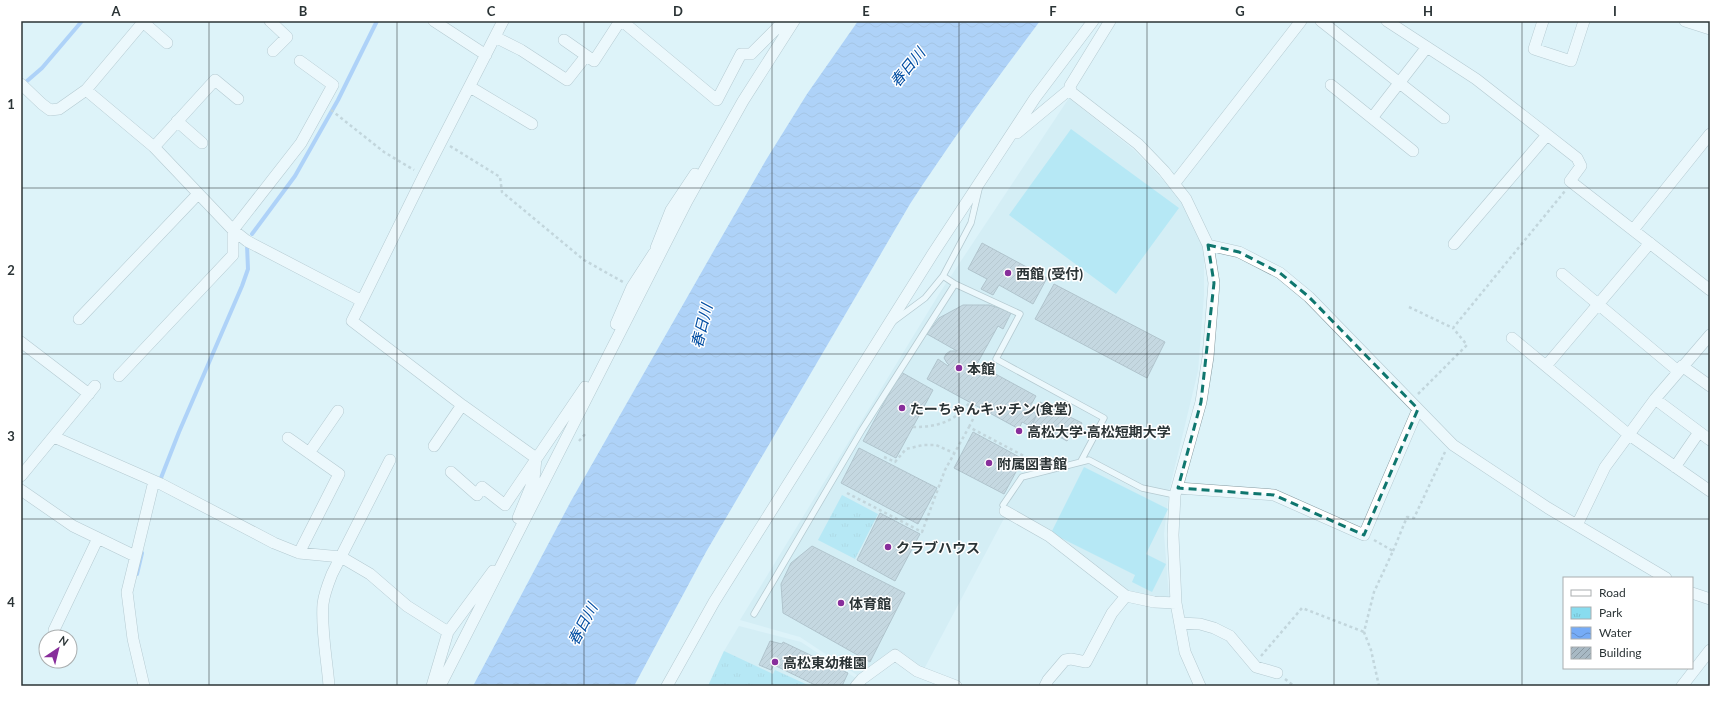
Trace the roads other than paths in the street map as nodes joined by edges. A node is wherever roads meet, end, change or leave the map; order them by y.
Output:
1 (270, 21) edge
2 (434, 21) edge
3 (503, 21) edge
4 (621, 21) edge
5 (794, 21) edge
6 (805, 21) edge
7 (1093, 21) edge
8 (1110, 21) edge
9 (1300, 21) edge
10 (1321, 21) edge
11 (1387, 21) edge
12 (1543, 21) edge
13 (1584, 21) edge
14 (1685, 21) edge
15 (143, 22) edge
16 (786, 26) edge
17 (1707, 26) edge
18 (495, 37) junction
19 (564, 40) dead end
20 (168, 43) dead end
21 (1427, 47) junction
22 (273, 51) dead end
23 (486, 55) junction
24 (586, 56) junction
25 (300, 61) dead end
26 (1399, 83) junction
27 (21, 84) edge
28 (1331, 85) dead end
29 (470, 87) junction
30 (1070, 89) junction
31 (86, 90) junction
32 (238, 99) dead end
33 (1372, 118) junction
34 (1444, 118) dead end
35 (177, 121) junction
36 (532, 124) dead end
37 (1710, 134) edge
38 (1547, 135) junction
39 (1007, 140) junction
40 (202, 143) dead end
41 (154, 147) junction
42 (1413, 150) dead end
43 (982, 179) junction
44 (1174, 184) junction
45 (198, 194) junction
46 (233, 230) junction
47 (1634, 230) junction
48 (1650, 243) junction
49 (1454, 244) dead end
50 (1208, 245) junction
51 (658, 250) junction
52 (1562, 274) dead end
53 (943, 276) junction
54 (955, 284) junction
55 (1710, 290) edge
56 (362, 301) junction
57 (1598, 304) junction
58 (79, 319) dead end
59 (886, 327) junction
60 (1710, 336) edge
61 (1512, 338) dead end
62 (612, 340) junction
63 (21, 342) edge
64 (602, 366) junction
65 (1546, 366) junction
66 (1680, 369) junction
67 (119, 376) dead end
68 (590, 376) junction
69 (1710, 386) edge
70 (1655, 399) junction
71 (462, 405) junction
72 (1415, 406) junction
73 (338, 411) dead end
74 (1699, 432) junction
75 (1628, 434) junction
76 (54, 437) junction
77 (288, 438) dead end
78 (1710, 440) edge
79 (434, 446) dead end
80 (309, 453) junction
81 (536, 458) junction
82 (390, 460) dead end
83 (1081, 461) junction
84 (1675, 467) junction
85 (451, 472) dead end
86 (21, 476) edge
87 (154, 481) junction
88 (21, 490) edge
89 (1176, 491) junction
90 (1710, 491) edge
91 (1004, 508) joint
92 (1577, 525) junction
93 (98, 538) junction
94 (511, 546) junction
95 (299, 552) junction
96 (135, 556) junction
97 (341, 557) junction
98 (1664, 577) edge
99 (1693, 593) edge
100 (1126, 596) junction
101 (1710, 599) edge
102 (1176, 603) junction
103 (754, 614) dead end
104 (1180, 622) junction
105 (54, 629) edge
106 (448, 632) junction
107 (1710, 650) edge
108 (1277, 673) dead end
109 (140, 684) edge
110 (329, 686) edge
111 (432, 686) edge
112 (440, 686) edge
113 (667, 686) edge
114 (856, 686) edge
115 (956, 686) edge
116 (1045, 686) edge
117 (1200, 686) edge
118 (1682, 686) edge

1 - 22 street
2 - 23 street
3 - 18 street
4 - 16 street
4 - 24 street
5 - 16 street
6 - 16 street
7 - 39 street
8 - 30 street
9 - 44 street
10 - 26 street
11 - 21 street
12 - 13 street
14 - 17 street
15 - 20 street
15 - 31 street
16 - 51 street
18 - 23 street
18 - 24 street
19 - 24 street
21 - 26 street
21 - 38 street
23 - 29 street
25 - 46 street
26 - 33 street
26 - 34 street
27 - 31 street
28 - 33 street
29 - 36 street
29 - 56 street
30 - 39 street
30 - 44 street
31 - 41 street
32 - 35 street
33 - 42 street
35 - 40 street
35 - 41 street
37 - 47 street
38 - 47 street
38 - 49 street
39 - 43 street
41 - 45 street
43 - 53 lane
43 - 59 street
44 - 50 street
45 - 46 street
45 - 58 street
46 - 56 street
46 - 67 street
47 - 48 street
48 - 55 street
48 - 57 street
50 - 72 street
50 - 89 street
51 - 62 street
51 - 62 street
52 - 57 street
53 - 54 lane
53 - 59 lane
54 - 83 lane
54 - 103 lane
56 - 71 street
57 - 65 street
57 - 66 street
59 - 113 street
60 - 66 street
61 - 65 street
62 - 64 street
62 - 68 street
63 - 76 street
64 - 68 street
64 - 94 street
65 - 75 street
66 - 69 street
66 - 70 street
68 - 81 street
70 - 74 street
70 - 75 street
71 - 79 street
71 - 81 street
72 - 89 street
72 - 92 street
73 - 80 street
74 - 78 street
74 - 84 street
75 - 84 street
75 - 92 street
76 - 86 street
76 - 87 street
77 - 80 street
80 - 95 street
81 - 85 street
81 - 94 street
82 - 97 street
83 - 89 lane
83 - 91 lane
84 - 90 street
87 - 95 street
87 - 96 street
88 - 93 street
89 - 102 street
91 - 100 street
92 - 98 street
93 - 96 street
93 - 105 street
94 - 106 street
94 - 112 street
95 - 97 street
96 - 109 street
97 - 106 street
97 - 110 street
99 - 101 street
100 - 102 street
100 - 116 street
102 - 104 street
104 - 108 street
104 - 117 street
106 - 111 street
107 - 118 street
114 - 115 street

